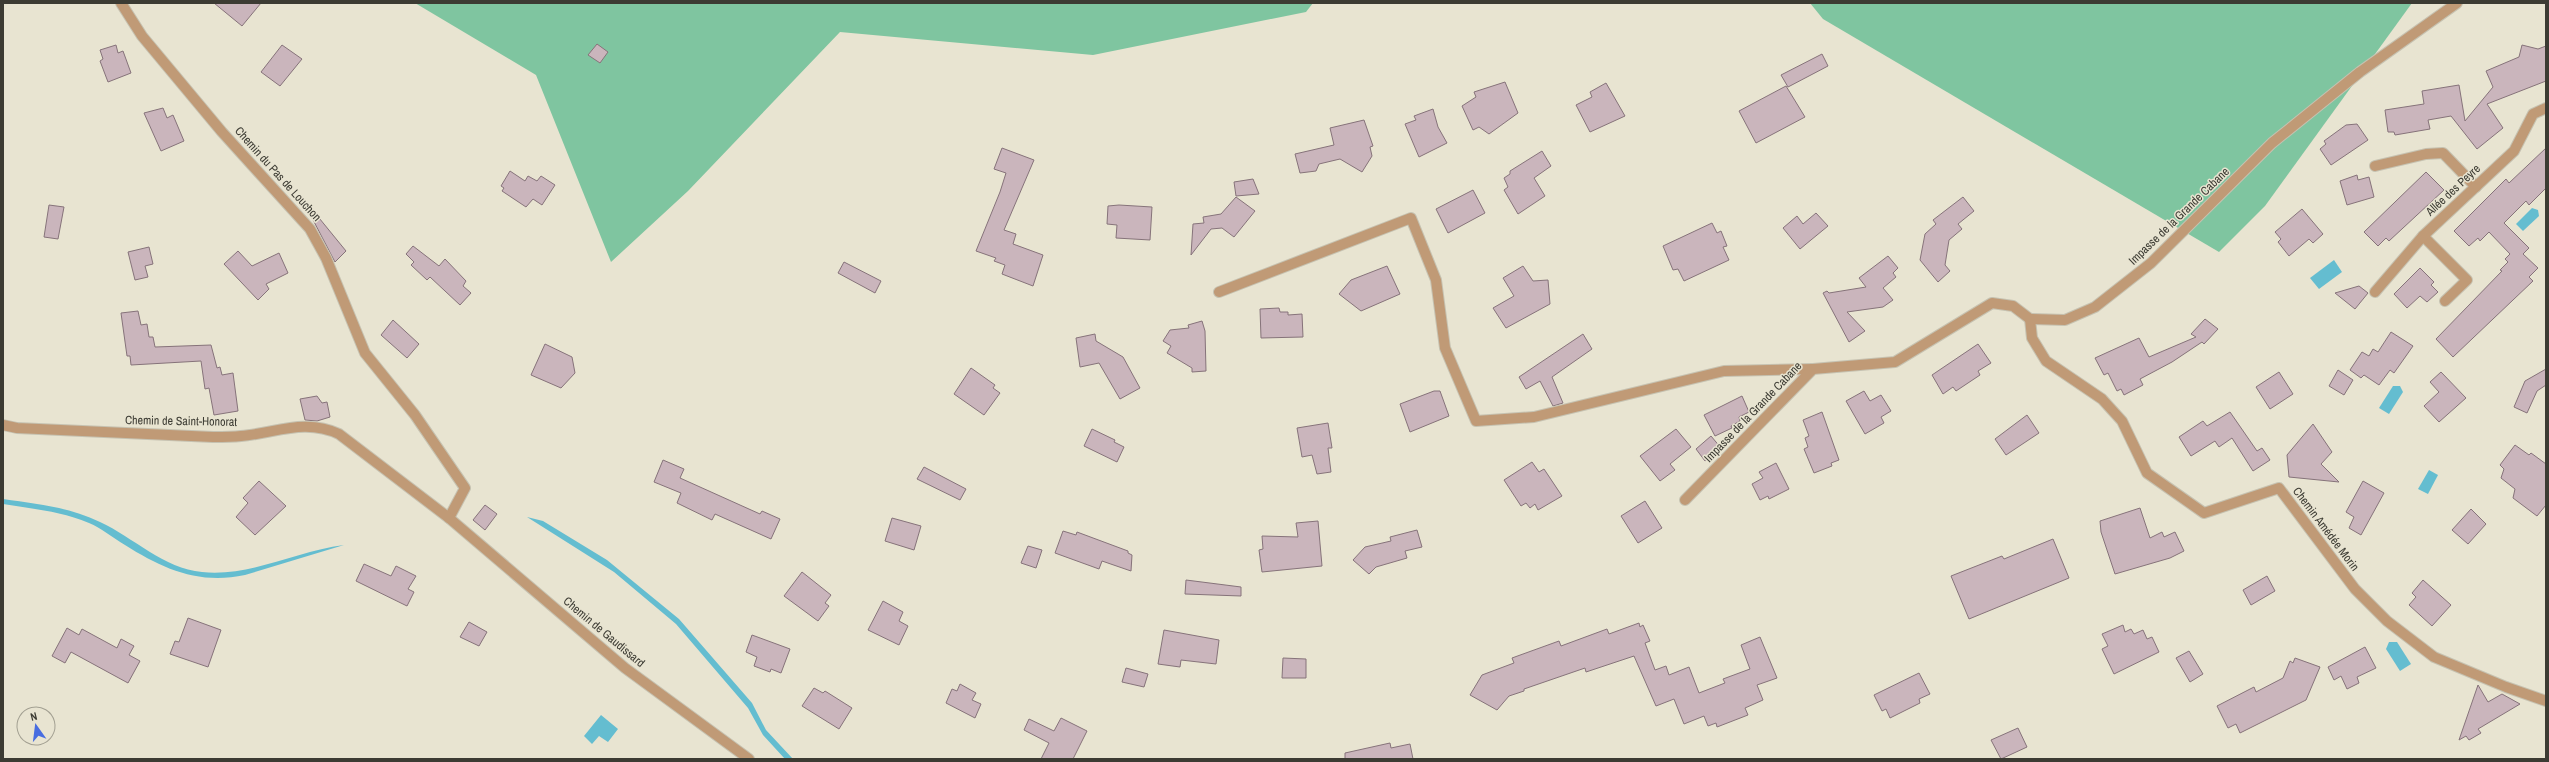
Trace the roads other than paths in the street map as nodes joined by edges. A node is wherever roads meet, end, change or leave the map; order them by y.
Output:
1 (121, 3) edge
2 (2457, 3) edge
3 (2546, 108) edge
4 (2375, 166) dead end
5 (2476, 187) junction
6 (2423, 236) junction
7 (1219, 292) dead end
8 (2374, 292) dead end
9 (2445, 301) dead end
10 (2030, 319) junction
11 (1813, 369) junction
12 (3, 425) edge
13 (1685, 500) dead end
14 (449, 518) junction
15 (2546, 701) edge
16 (749, 759) edge

1 - 14 street, Chemin du Pas de Louchon
2 - 10 street, Impasse de la Grande Cabane
3 - 5 street, Allée des Peyre
4 - 5 street
5 - 6 street, Allée des Peyre
6 - 8 street, Allée des Peyre
6 - 9 street
7 - 11 street
10 - 11 street, Impasse de la Grande Cabane
10 - 15 street, Chemin Amédée Morin
11 - 13 street, Impasse de la Grande Cabane
12 - 14 street, Chemin de Saint-Honorat
14 - 16 street, Chemin de Gaudissard

